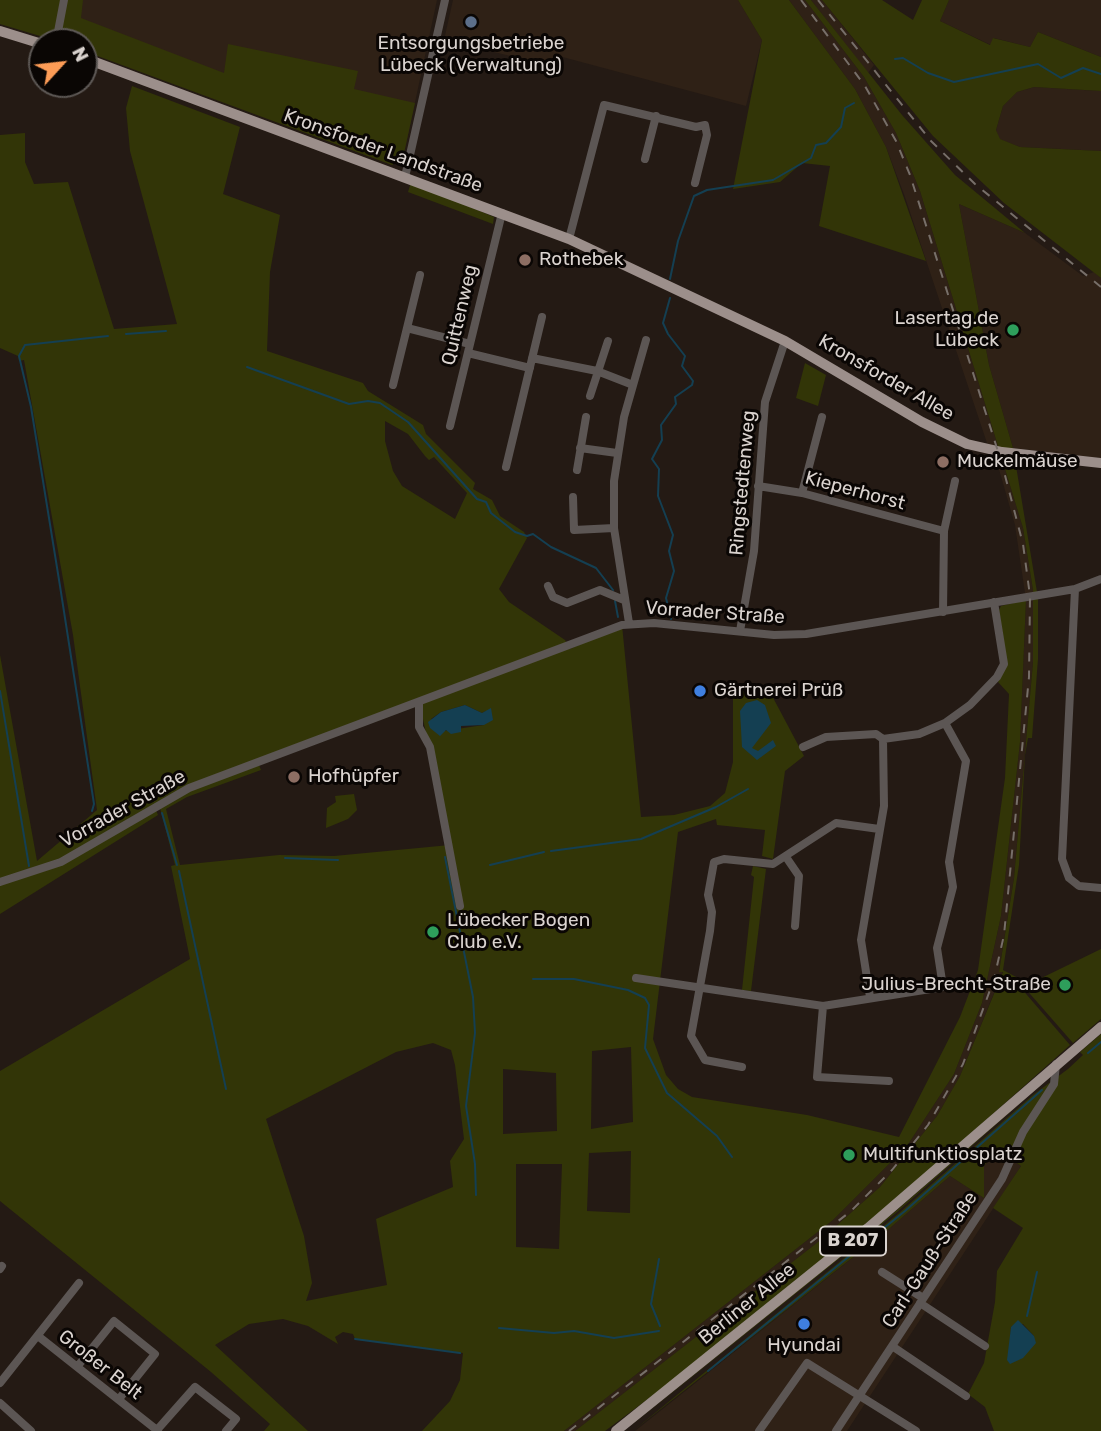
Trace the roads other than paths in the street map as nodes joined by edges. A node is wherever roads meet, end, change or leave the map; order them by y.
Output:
1 (65, 0) edge
2 (445, 0) edge
3 (59, 28) edge
4 (0, 31) edge
5 (28, 40) edge
6 (98, 63) edge
7 (656, 116) junction
8 (645, 159) dead end
9 (405, 177) junction
10 (695, 183) dead end
11 (502, 213) junction
12 (569, 239) junction
13 (420, 275) dead end
14 (665, 285) joint
15 (542, 317) dead end
16 (407, 328) junction
17 (646, 340) dead end
18 (608, 341) dead end
19 (785, 341) junction
20 (469, 349) junction
21 (532, 358) junction
22 (530, 369) junction
23 (597, 371) junction
24 (393, 385) dead end
25 (633, 385) junction
26 (590, 396) dead end
27 (586, 417) dead end
28 (822, 417) dead end
29 (450, 426) dead end
30 (580, 448) junction
31 (617, 453) junction
32 (1101, 463) edge
33 (506, 467) dead end
34 (577, 470) dead end
35 (955, 481) dead end
36 (758, 486) junction
37 (802, 493) junction
38 (573, 497) dead end
39 (614, 528) junction
40 (944, 531) junction
41 (1101, 579) edge
42 (548, 586) dead end
43 (1075, 589) junction
44 (624, 600) junction
45 (995, 602) junction
46 (943, 612) junction
47 (629, 623) junction
48 (740, 631) junction
49 (419, 702) junction
50 (945, 723) junction
51 (883, 739) junction
52 (803, 747) dead end
53 (879, 829) junction
54 (786, 857) junction
55 (0, 882) edge
56 (1101, 888) edge
57 (460, 906) dead end
58 (795, 926) dead end
59 (636, 978) dead end
60 (700, 987) junction
61 (870, 998) junction
62 (823, 1006) junction
63 (1101, 1027) edge
64 (1056, 1064) junction
65 (742, 1067) dead end
66 (889, 1081) dead end
67 (882, 1272) dead end
68 (79, 1283) dead end
69 (922, 1301) junction
70 (38, 1336) junction
71 (892, 1346) junction
72 (985, 1346) dead end
73 (77, 1367) junction
74 (0, 1383) edge
75 (860, 1394) junction
76 (966, 1396) dead end
77 (119, 1399) junction
78 (0, 1403) edge
79 (31, 1431) edge
80 (157, 1431) edge
81 (226, 1431) edge
82 (616, 1431) edge
83 (759, 1431) edge
84 (836, 1431) edge
85 (916, 1431) edge

1 - 3 street
2 - 9 street
4 - 5 main road
6 - 9 main road, Kronsforder Landstraße
7 - 8 street
7 - 10 street
7 - 12 street
9 - 11 main road, Kronsforder Landstraße
11 - 12 main road, Kronsforder Landstraße
11 - 20 street, Quittenweg
12 - 14 main road, Kronsforder Landstraße
13 - 16 street
14 - 19 main road, Kronsforder Allee
15 - 21 street
16 - 20 street
16 - 24 street
17 - 25 street
18 - 23 street
19 - 32 main road, Kronsforder Allee
19 - 36 street, Ringstedtenweg
20 - 22 street
20 - 29 street, Quittenweg
21 - 22 street
21 - 23 street
22 - 33 street
23 - 25 street
23 - 26 street
25 - 31 street
27 - 30 street
28 - 37 street
30 - 31 street
30 - 34 street
31 - 39 street
35 - 40 street
36 - 37 street, Kieperhorst
36 - 48 street, Ringstedtenweg
37 - 40 street, Kieperhorst
38 - 39 street
39 - 44 street
40 - 46 street
41 - 43 street, Vorrader Straße
42 - 44 street
43 - 45 street, Vorrader Straße
43 - 56 street
44 - 47 street
45 - 46 street, Vorrader Straße
45 - 50 street
46 - 48 street, Vorrader Straße
47 - 48 street, Vorrader Straße
47 - 49 street, Vorrader Straße
49 - 55 street, Vorrader Straße
49 - 57 street
50 - 51 street
50 - 61 street
51 - 52 street
51 - 53 street
53 - 54 street
53 - 61 street
54 - 58 street
54 - 60 street
59 - 60 street
60 - 62 street
60 - 65 street
61 - 62 street
62 - 66 street
63 - 64 main road, B 207
64 - 69 street, Carl-Gauß-Straße
64 - 82 main road, Berliner Allee / B 207
67 - 69 street
68 - 70 street
69 - 71 street, Carl-Gauß-Straße
69 - 72 street
70 - 73 street, Großer Belt
70 - 74 street, Großer Belt
71 - 75 street, Carl-Gauß-Straße
71 - 76 street
73 - 77 street, Großer Belt
73 - 77 street
75 - 83 street
75 - 84 street, Carl-Gauß-Straße
75 - 85 street
77 - 80 street, Großer Belt
78 - 79 street
80 - 81 street

